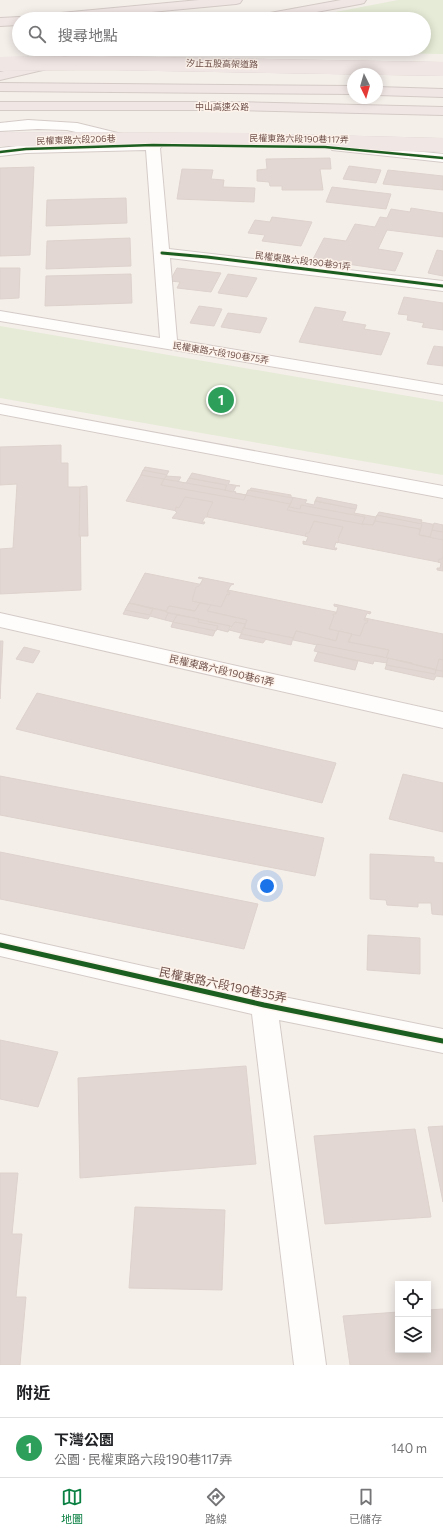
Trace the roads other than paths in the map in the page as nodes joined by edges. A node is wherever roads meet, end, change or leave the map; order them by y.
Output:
1 (236, 0) edge
2 (360, 0) edge
3 (112, 12) edge
4 (297, 12) edge
5 (12, 21) edge
6 (0, 22) edge
7 (86, 56) edge
8 (0, 64) edge
9 (443, 69) edge
10 (0, 76) edge
11 (0, 88) edge
12 (347, 90) edge
13 (383, 91) edge
14 (443, 91) edge
15 (0, 106) edge
16 (392, 109) junction
17 (443, 111) edge
18 (443, 116) edge
19 (0, 127) edge
20 (0, 138) edge
21 (153, 145) junction
22 (443, 145) edge
23 (0, 152) edge
24 (443, 158) edge
25 (162, 253) junction
26 (443, 286) edge
27 (0, 316) edge
28 (169, 345) junction
29 (443, 390) edge
30 (0, 409) edge
31 (443, 492) edge
32 (0, 620) edge
33 (443, 720) edge
34 (0, 945) edge
35 (264, 1005) junction
36 (443, 1041) edge
37 (310, 1365) edge

1 - 3 highway
2 - 4 highway
5 - 6 highway
7 - 10 highway, bridge
8 - 9 highway, 汐止五股高架道路, bridge
11 - 12 highway, 中山高速公路
13 - 14 highway
15 - 16 highway, 中山高速公路
16 - 17 highway, 中山高速公路
16 - 18 highway
19 - 21 street
20 - 22 highway, bridge
21 - 23 street, 民權東路六段206巷
21 - 24 street, 民權東路六段190巷117弄
21 - 25 street
25 - 26 street, 民權東路六段190巷91弄
25 - 28 street
27 - 28 street, 民權東路六段190巷75弄
28 - 29 street, 民權東路六段190巷75弄
30 - 31 street
32 - 33 street, 民權東路六段190巷61弄
34 - 35 street, 民權東路六段190巷35弄
35 - 36 street, 民權東路六段190巷35弄
35 - 37 street

